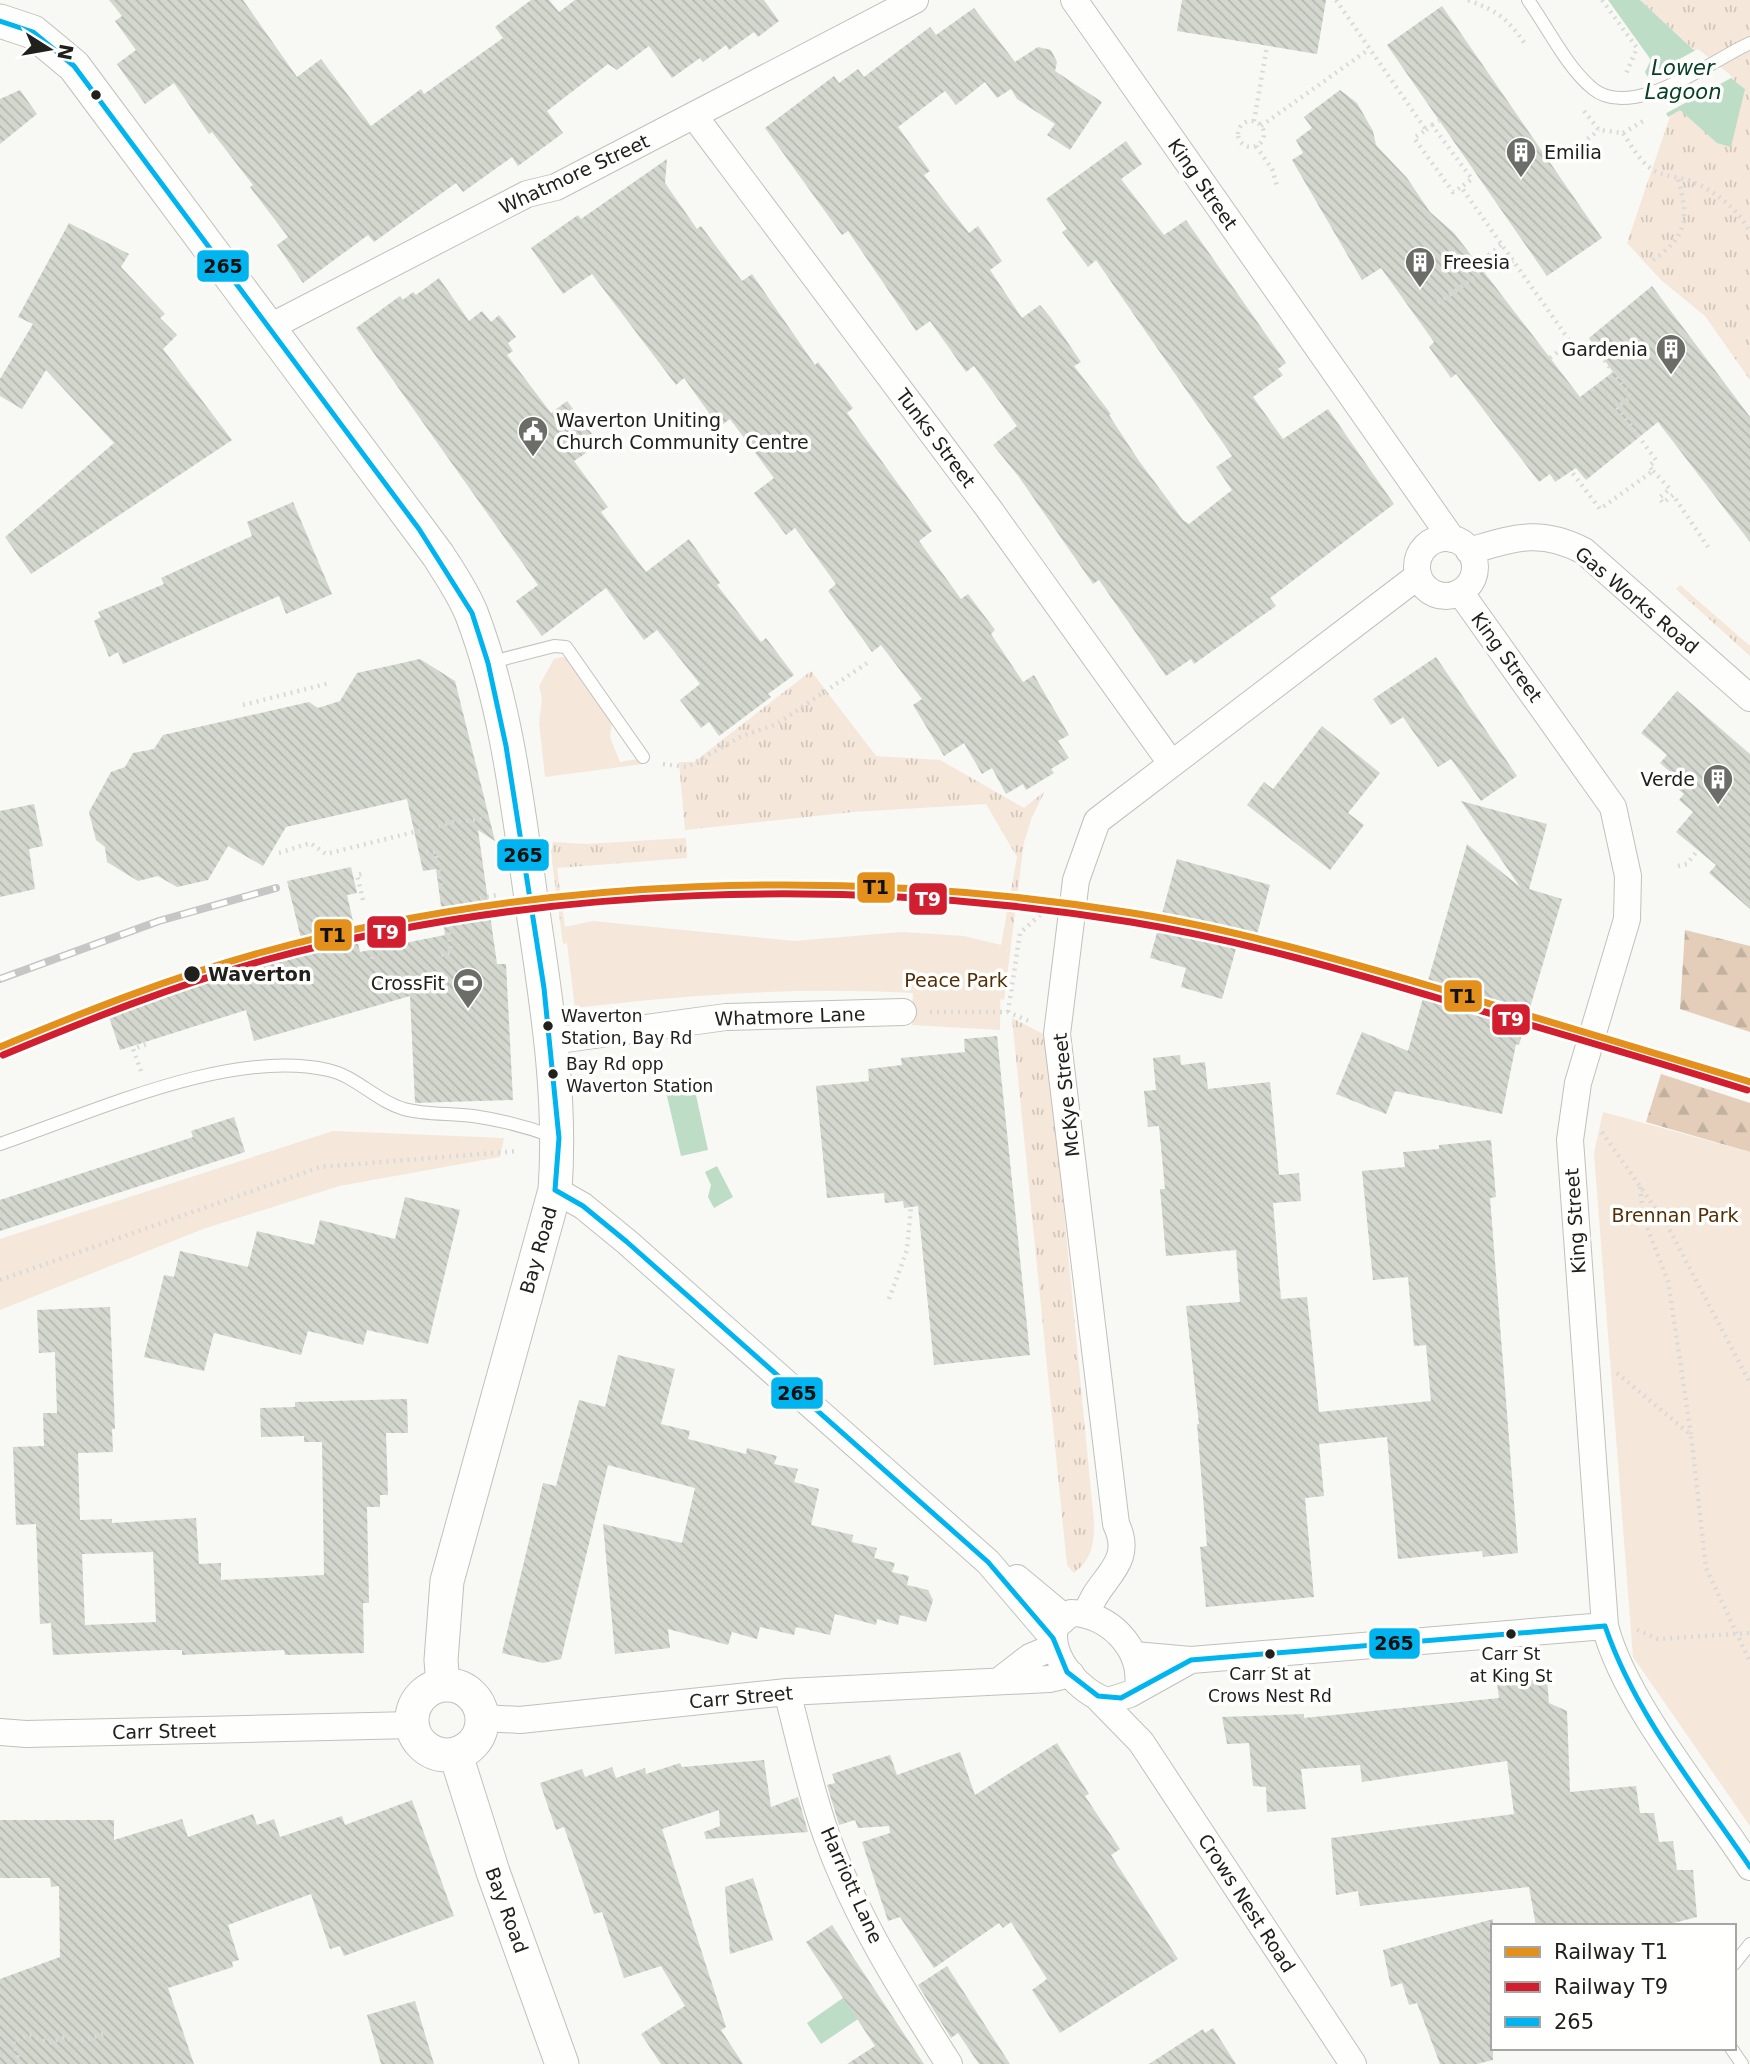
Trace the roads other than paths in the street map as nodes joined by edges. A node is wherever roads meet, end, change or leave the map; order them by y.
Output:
1 (915, 0) edge
2 (1074, 0) edge
3 (1528, 0) edge
4 (0, 21) edge
5 (1750, 43) edge
6 (695, 117) junction
7 (270, 327) junction
8 (1460, 545) junction
9 (1418, 576) junction
10 (1460, 592) junction
11 (488, 663) junction
12 (1750, 698) edge
13 (643, 757) road end
14 (1171, 763) junction
15 (903, 1012) road end
16 (551, 1041) junction
17 (559, 1138) junction
18 (0, 1144) edge
19 (555, 1190) junction
20 (1066, 1626) junction
21 (1605, 1626) junction
22 (1134, 1655) junction
23 (1191, 1660) junction
24 (1071, 1674) junction
25 (1000, 1680) junction
26 (443, 1685) junction
27 (1134, 1691) junction
28 (787, 1692) junction
29 (1098, 1698) junction
30 (483, 1718) junction
31 (412, 1725) junction
32 (0, 1732) edge
33 (26, 1734) junction
34 (1141, 1742) junction
35 (0, 1743) edge
36 (456, 1755) junction
37 (1750, 1867) edge
38 (1750, 1944) edge
39 (1736, 1962) edge
40 (562, 2064) edge
41 (949, 2064) edge
42 (1353, 2064) edge

1 - 6 street, Whatmore Street
2 - 8 street, King Street
3 - 5 lane
4 - 7 street, Bay Road
6 - 7 street, Whatmore Street
6 - 14 street, Tunks Street
7 - 11 street, Bay Road
8 - 9 street
8 - 10 street
8 - 12 street, Gas Works Road
9 - 10 street
9 - 14 street, McKye Street
10 - 21 street, King Street
11 - 13 lane
11 - 16 street, Bay Road
14 - 20 street, McKye Street
15 - 16 street, Whatmore Lane
16 - 17 street, Bay Road
17 - 18 lane
17 - 19 street, Bay Road
19 - 20 street
19 - 26 street, Bay Road
20 - 22 street
20 - 24 street
20 - 25 street
21 - 23 street
21 - 37 street, King Street
22 - 23 street
22 - 27 street
23 - 27 street
24 - 25 street, Carr Street
24 - 29 street
25 - 28 street, Carr Street
26 - 30 street
26 - 31 street
27 - 29 street
27 - 34 street, Crows Nest Road
28 - 30 street, Carr Street
28 - 41 street, Harriott Lane
29 - 34 street, Crows Nest Road
30 - 36 street
31 - 33 street, Carr Street
31 - 36 street
32 - 33 street, Carr Street
33 - 35 lane
34 - 42 street, Crows Nest Road
36 - 40 street, Bay Road
38 - 39 lane

